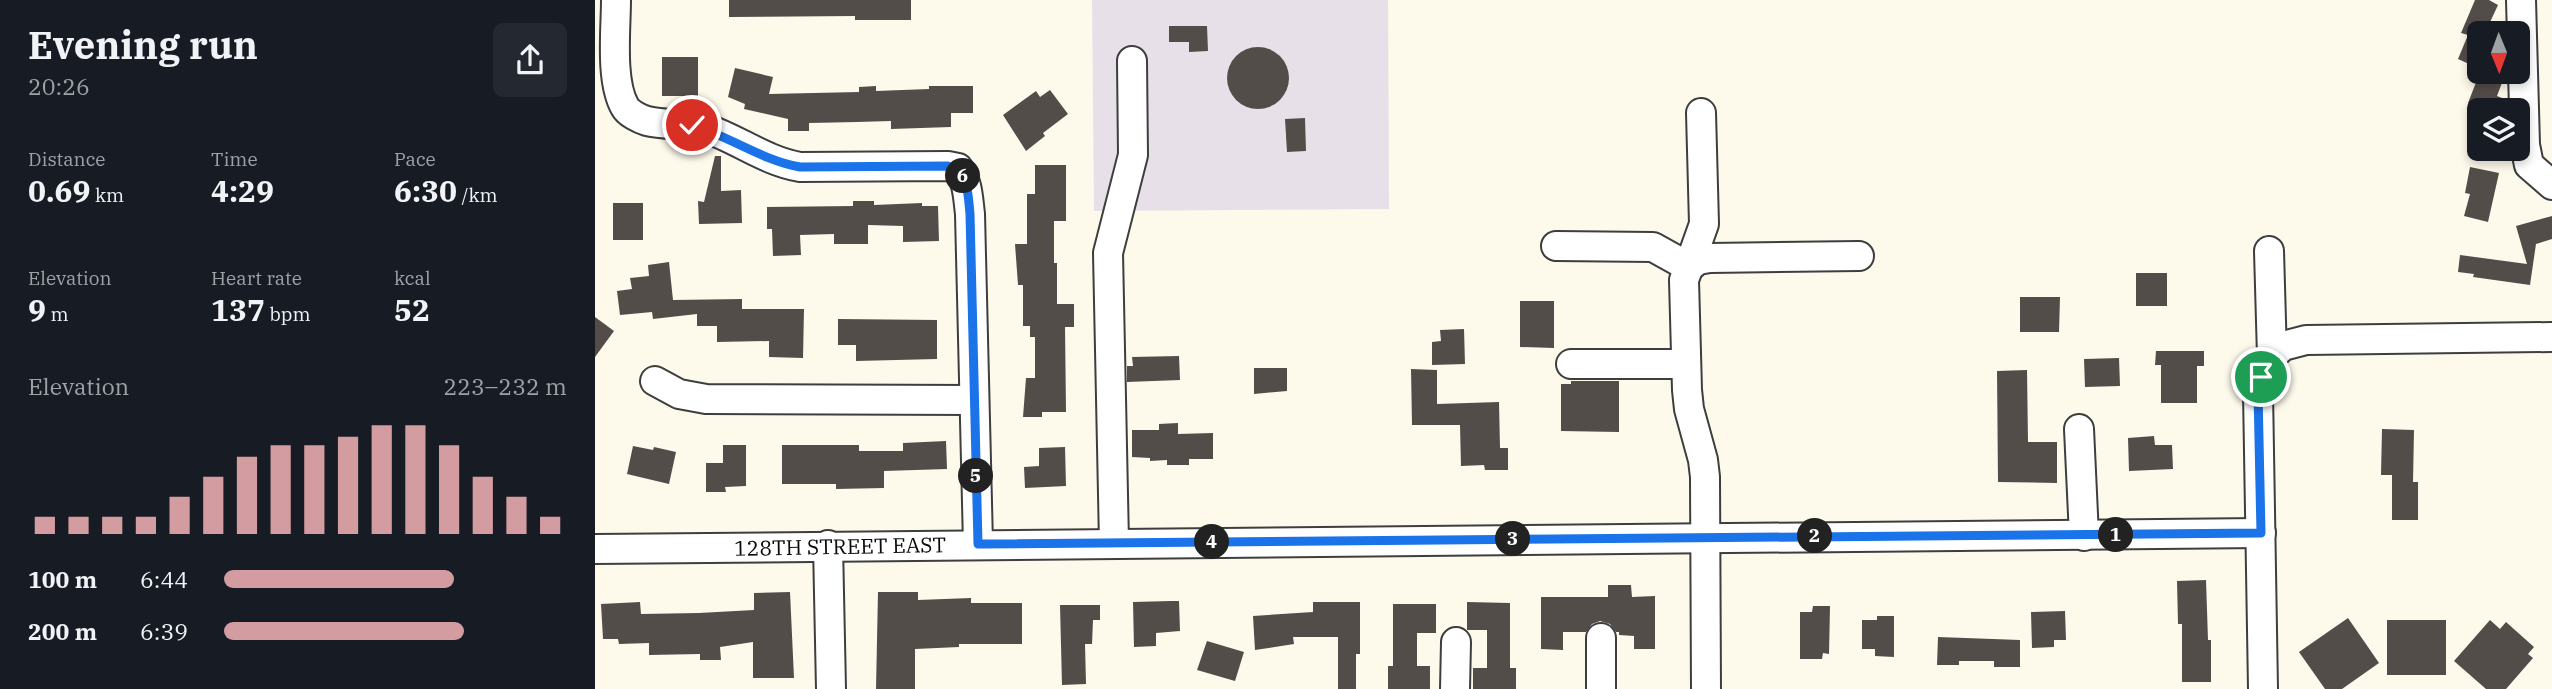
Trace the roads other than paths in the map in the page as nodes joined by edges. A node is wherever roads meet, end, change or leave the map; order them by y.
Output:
1 (616, 0) edge
2 (2521, 0) edge
3 (1132, 61) dead end
4 (1701, 113) dead end
5 (2544, 179) edge
6 (1556, 246) dead end
7 (2269, 251) dead end
8 (1859, 256) dead end
9 (1689, 267) junction
10 (2552, 337) edge
11 (2272, 356) junction
12 (1571, 363) dead end
13 (1686, 364) junction
14 (655, 380) dead end
15 (974, 400) junction
16 (2079, 429) dead end
17 (2261, 533) junction
18 (2084, 536) junction
19 (1705, 537) junction
20 (1114, 543) junction
21 (978, 544) junction
22 (828, 545) junction
23 (595, 549) edge
24 (1601, 638) dead end
25 (1456, 642) dead end
26 (831, 689) edge
27 (1455, 689) edge
28 (1601, 689) edge
29 (1706, 689) edge
30 (2263, 689) edge

1 - 15 street
2 - 5 street
3 - 20 street
4 - 9 street
6 - 9 street
7 - 11 street
8 - 9 street
9 - 13 street
10 - 11 street
11 - 17 street
12 - 13 street
13 - 19 street
14 - 15 street
15 - 21 street
16 - 18 street
17 - 18 street, 128TH STREET EAST
17 - 30 street
18 - 19 street, 128TH STREET EAST
19 - 20 street, 128TH STREET EAST
19 - 29 street
20 - 21 street, 128TH STREET EAST
21 - 22 street, 128TH STREET EAST
22 - 23 street, 128TH STREET EAST
22 - 26 street
24 - 28 street
25 - 27 street

